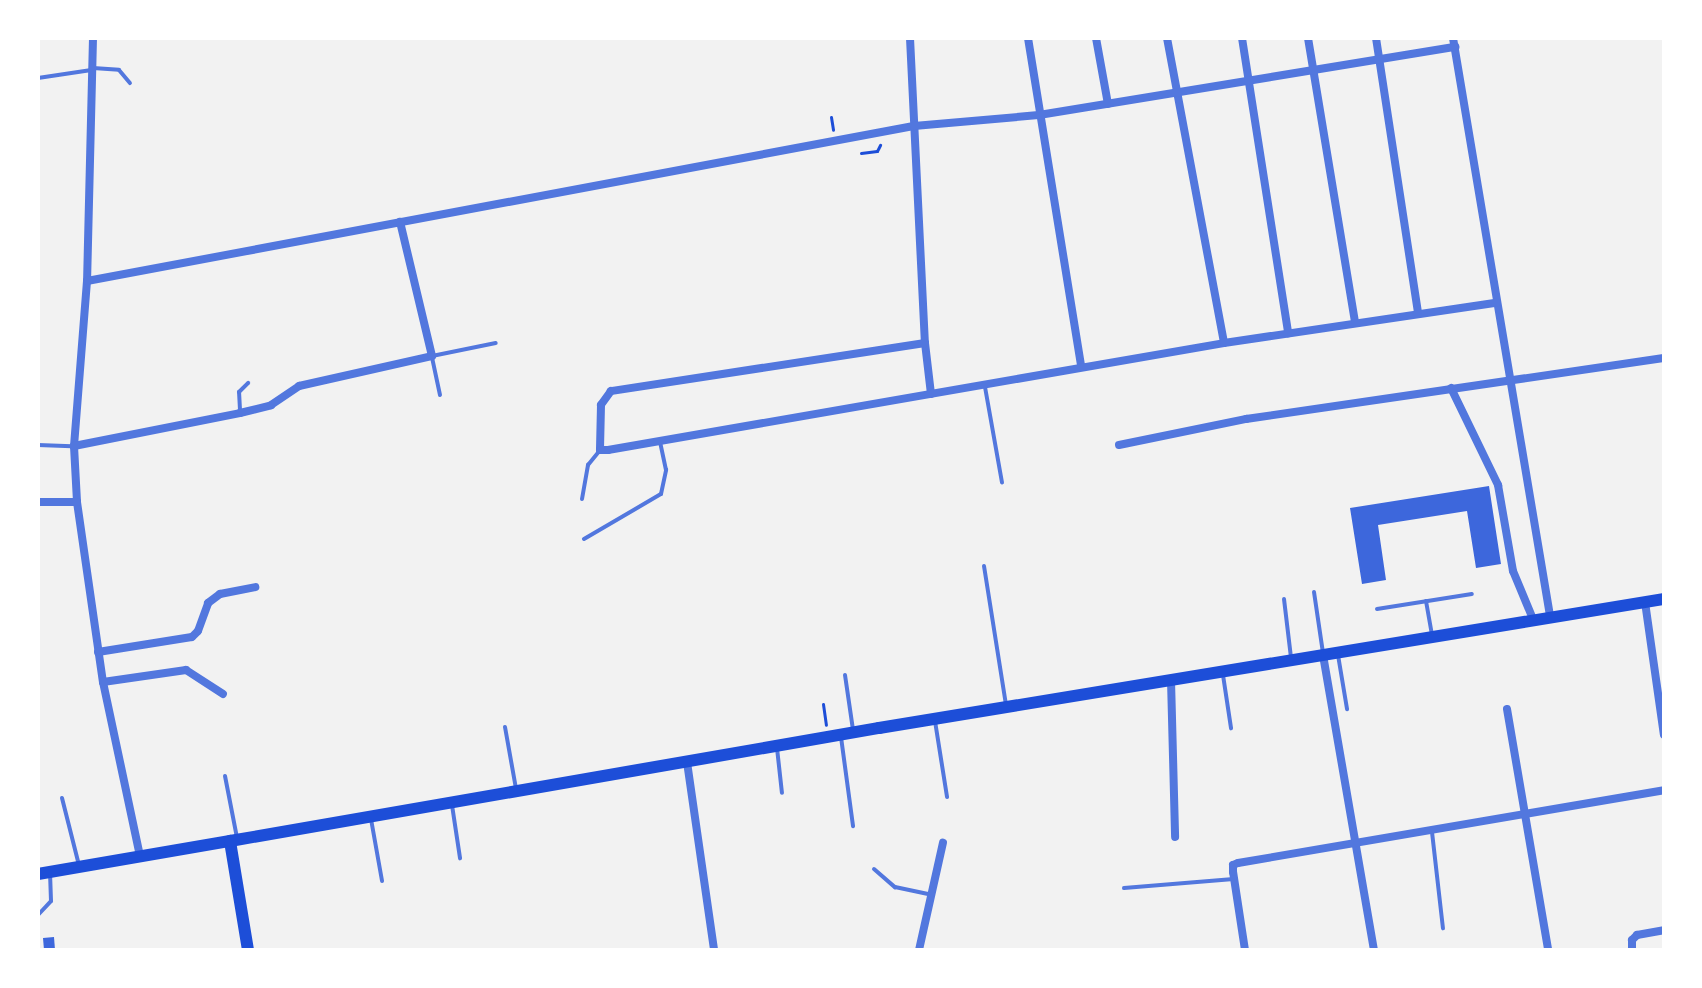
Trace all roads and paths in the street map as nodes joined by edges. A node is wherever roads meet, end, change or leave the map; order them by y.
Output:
1 (93, 38) edge
2 (910, 38) edge
3 (1028, 38) edge
4 (1096, 38) edge
5 (1167, 38) edge
6 (1242, 38) edge
7 (1308, 38) edge
8 (1376, 38) edge
9 (1454, 42) edge
10 (1379, 58) junction
11 (91, 69) junction
12 (1313, 69) junction
13 (38, 78) edge
14 (1248, 80) junction
15 (130, 83) dead end
16 (1177, 91) junction
17 (1108, 104) junction
18 (1039, 115) junction
19 (914, 126) junction
20 (880, 133) junction
21 (861, 153) dead end
22 (400, 222) junction
23 (87, 281) junction
24 (1496, 303) junction
25 (1418, 313) junction
26 (1355, 322) junction
27 (1288, 333) junction
28 (496, 343) dead end
29 (925, 343) junction
30 (1224, 343) junction
31 (432, 356) junction
32 (1664, 358) edge
33 (1081, 367) junction
34 (248, 383) dead end
35 (1510, 383) junction
36 (985, 384) junction
37 (1451, 388) junction
38 (931, 394) junction
39 (440, 395) dead end
40 (240, 413) junction
41 (660, 441) junction
42 (38, 445) edge
43 (1119, 445) dead end
44 (74, 446) junction
45 (600, 450) junction
46 (1002, 482) dead end
47 (582, 499) dead end
48 (38, 502) edge
49 (77, 502) junction
50 (584, 539) dead end
51 (984, 566) dead end
52 (255, 587) dead end
53 (1314, 592) dead end
54 (1472, 594) dead end
55 (1284, 599) dead end
56 (1664, 599) edge
57 (1426, 601) junction
58 (1645, 602) junction
59 (1377, 609) dead end
60 (1550, 616) junction
61 (1533, 619) junction
62 (1432, 636) junction
63 (98, 652) junction
64 (1338, 653) junction
65 (1323, 655) junction
66 (1291, 660) junction
67 (1223, 673) junction
68 (845, 675) dead end
69 (1171, 680) junction
70 (103, 682) junction
71 (223, 694) dead end
72 (823, 704) dead end
73 (1006, 707) junction
74 (1347, 709) dead end
75 (1507, 709) dead end
76 (935, 719) junction
77 (505, 727) dead end
78 (1231, 728) dead end
79 (841, 735) junction
80 (1664, 735) edge
81 (776, 746) junction
82 (687, 762) junction
83 (225, 776) dead end
84 (1664, 790) edge
85 (516, 791) junction
86 (782, 793) dead end
87 (947, 797) dead end
88 (62, 798) dead end
89 (452, 802) junction
90 (1526, 813) junction
91 (370, 817) junction
92 (853, 826) dead end
93 (1431, 830) junction
94 (1175, 837) dead end
95 (234, 841) junction
96 (943, 843) dead end
97 (1355, 843) junction
98 (140, 856) junction
99 (460, 858) dead end
100 (80, 867) junction
101 (874, 869) dead end
102 (44, 873) edge
103 (1234, 879) junction
104 (382, 881) dead end
105 (1124, 888) dead end
106 (932, 894) junction
107 (38, 915) edge
108 (1443, 928) dead end
109 (1664, 930) edge
110 (248, 950) edge
111 (714, 950) edge
112 (919, 950) edge
113 (1245, 950) edge
114 (1374, 950) edge
115 (1548, 950) edge
116 (1632, 950) edge

1 - 11 street
2 - 19 street
3 - 18 street
4 - 17 street
5 - 16 street
6 - 14 street
7 - 12 street
8 - 10 street
9 - 10 street
9 - 24 street
10 - 12 street
10 - 25 street
11 - 13 lane
11 - 15 lane
11 - 23 street
12 - 14 street
12 - 26 street
14 - 16 street
14 - 27 street
16 - 17 street
16 - 30 street
17 - 18 street
18 - 19 street
18 - 33 street
19 - 20 street
19 - 29 street
20 - 21 path
20 - 22 street
22 - 23 street
22 - 31 street
23 - 44 street
24 - 25 street
24 - 35 street
25 - 26 street
26 - 27 street
27 - 30 street
28 - 31 lane
29 - 38 street
29 - 45 street
30 - 33 street
31 - 39 lane
31 - 40 street
32 - 35 street
33 - 36 street
34 - 40 lane
35 - 37 street
35 - 60 street
36 - 38 street
36 - 46 lane
37 - 43 street
37 - 61 street
38 - 41 street
40 - 44 street
41 - 45 street
41 - 50 lane
42 - 44 lane
44 - 49 street
45 - 47 lane
48 - 49 street
49 - 63 street
51 - 73 lane
52 - 63 street
53 - 65 lane
54 - 57 lane
55 - 66 lane
56 - 58 main road
57 - 59 lane
57 - 62 lane
58 - 60 main road
58 - 80 street
60 - 61 main road
61 - 62 main road
62 - 64 main road
63 - 70 street
64 - 65 main road
64 - 74 lane
65 - 66 main road
65 - 97 street
66 - 67 main road
67 - 69 main road
67 - 78 lane
68 - 79 lane
69 - 73 main road
69 - 94 street
70 - 71 street
70 - 98 street
72 - 79 path
73 - 76 main road
75 - 90 street
76 - 79 main road
76 - 87 lane
77 - 85 lane
79 - 81 main road
79 - 92 lane
81 - 82 main road
81 - 86 lane
82 - 85 main road
82 - 111 street
83 - 95 lane
84 - 90 street
85 - 89 main road
88 - 100 lane
89 - 91 main road
89 - 99 lane
90 - 93 street
90 - 115 street
91 - 95 main road
91 - 104 lane
93 - 97 street
93 - 108 lane
95 - 98 main road
95 - 110 main road
96 - 106 street
97 - 103 street
97 - 114 street
98 - 100 main road
100 - 102 main road
101 - 106 lane
102 - 107 lane
103 - 105 lane
103 - 113 street
106 - 112 street
109 - 116 street

